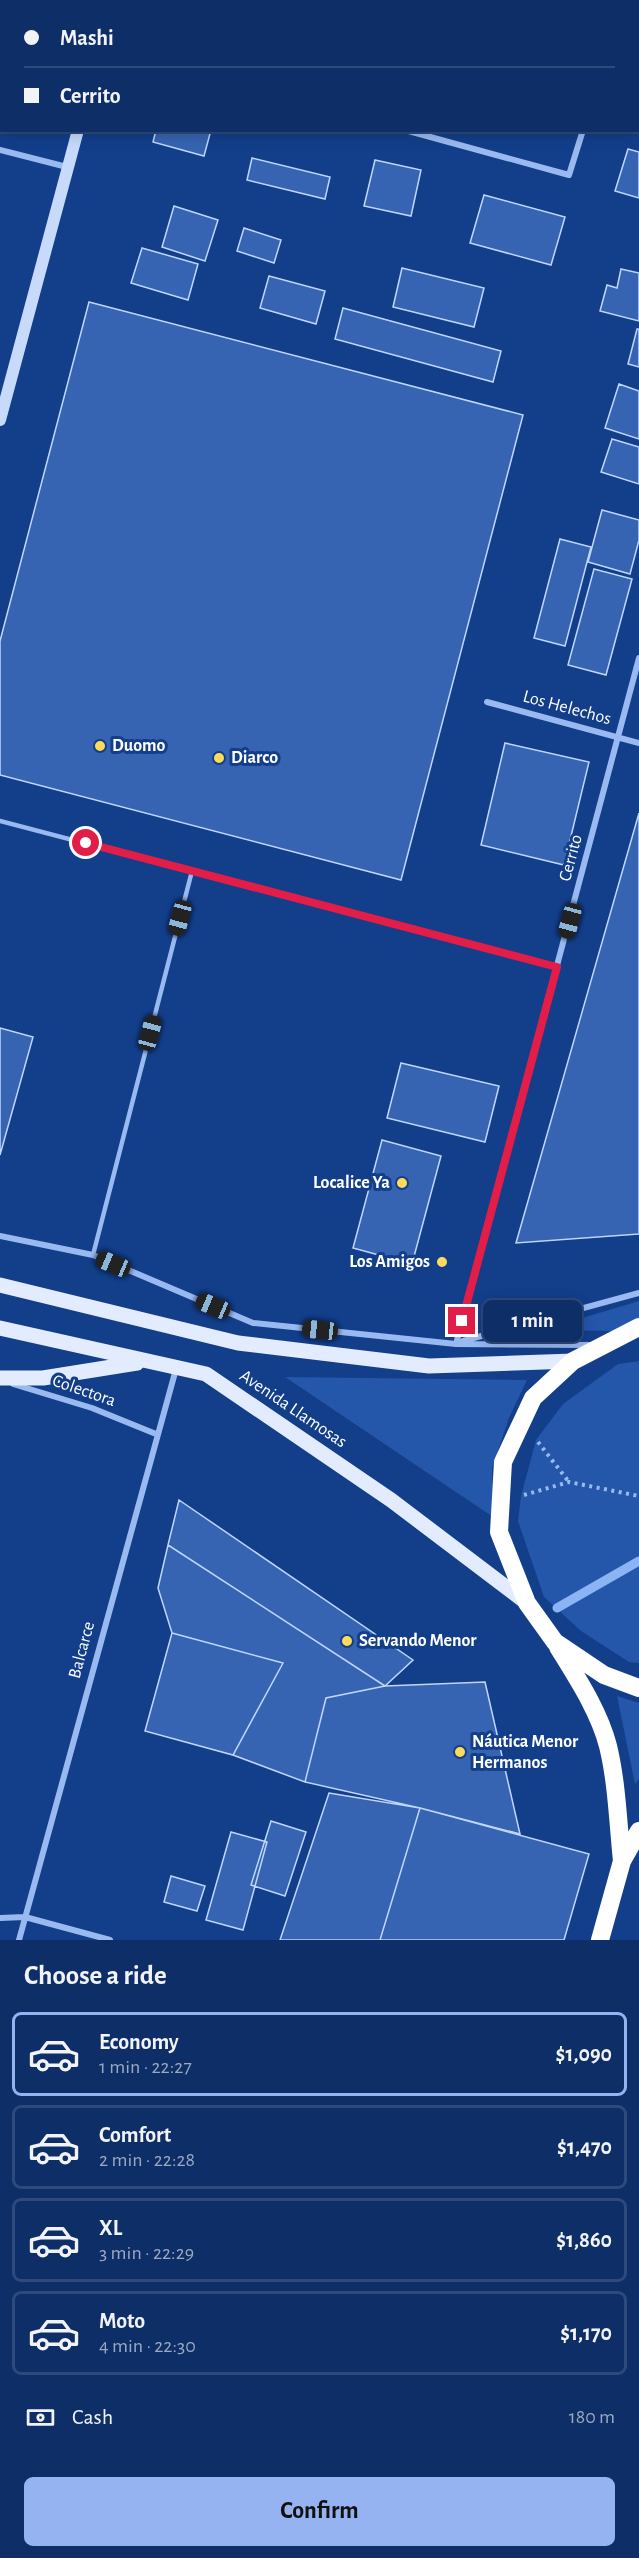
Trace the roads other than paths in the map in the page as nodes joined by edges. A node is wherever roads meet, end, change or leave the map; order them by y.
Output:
1 (77, 132) edge
2 (412, 132) edge
3 (582, 132) edge
4 (0, 150) edge
5 (68, 167) junction
6 (0, 420) edge
7 (639, 658) edge
8 (487, 702) dead end
9 (618, 737) junction
10 (639, 743) edge
11 (0, 821) edge
12 (192, 871) junction
13 (557, 967) junction
14 (0, 1236) edge
15 (93, 1255) junction
16 (0, 1285) edge
17 (639, 1293) edge
18 (639, 1327) edge
19 (0, 1328) edge
20 (639, 1335) edge
21 (620, 1336) junction
22 (456, 1344) junction
23 (602, 1345) junction
24 (573, 1361) junction
25 (147, 1362) junction
26 (176, 1369) junction
27 (0, 1379) edge
28 (156, 1434) junction
29 (527, 1603) junction
30 (555, 1642) junction
31 (639, 1688) edge
32 (639, 1831) edge
33 (621, 1861) junction
34 (25, 1917) junction
35 (0, 1918) edge
36 (19, 1940) edge
37 (110, 1940) edge
38 (600, 1940) edge

1 - 5 main road
2 - 3 street
4 - 5 street
5 - 6 main road
7 - 9 street, Cerrito
8 - 9 street, Los Helechos
9 - 10 street, Los Helechos
9 - 13 street, Cerrito
11 - 12 lane
12 - 13 lane
12 - 15 lane
13 - 22 street, Cerrito
14 - 15 street
15 - 22 street
16 - 24 main road, Avenida Llamosas
17 - 22 street
18 - 21 highway
19 - 25 main road, Avenida Llamosas
20 - 21 highway
21 - 23 highway
22 - 23 street
23 - 24 highway
24 - 29 highway
25 - 26 main road, Avenida Llamosas
25 - 27 main road
26 - 28 street, Balcarce
26 - 29 main road, Avenida Llamosas
27 - 28 street, Colectora
28 - 34 street, Balcarce
29 - 30 highway
30 - 31 highway
30 - 33 highway
32 - 33 highway
33 - 38 highway
34 - 35 street
34 - 36 street, Balcarce
34 - 37 street

